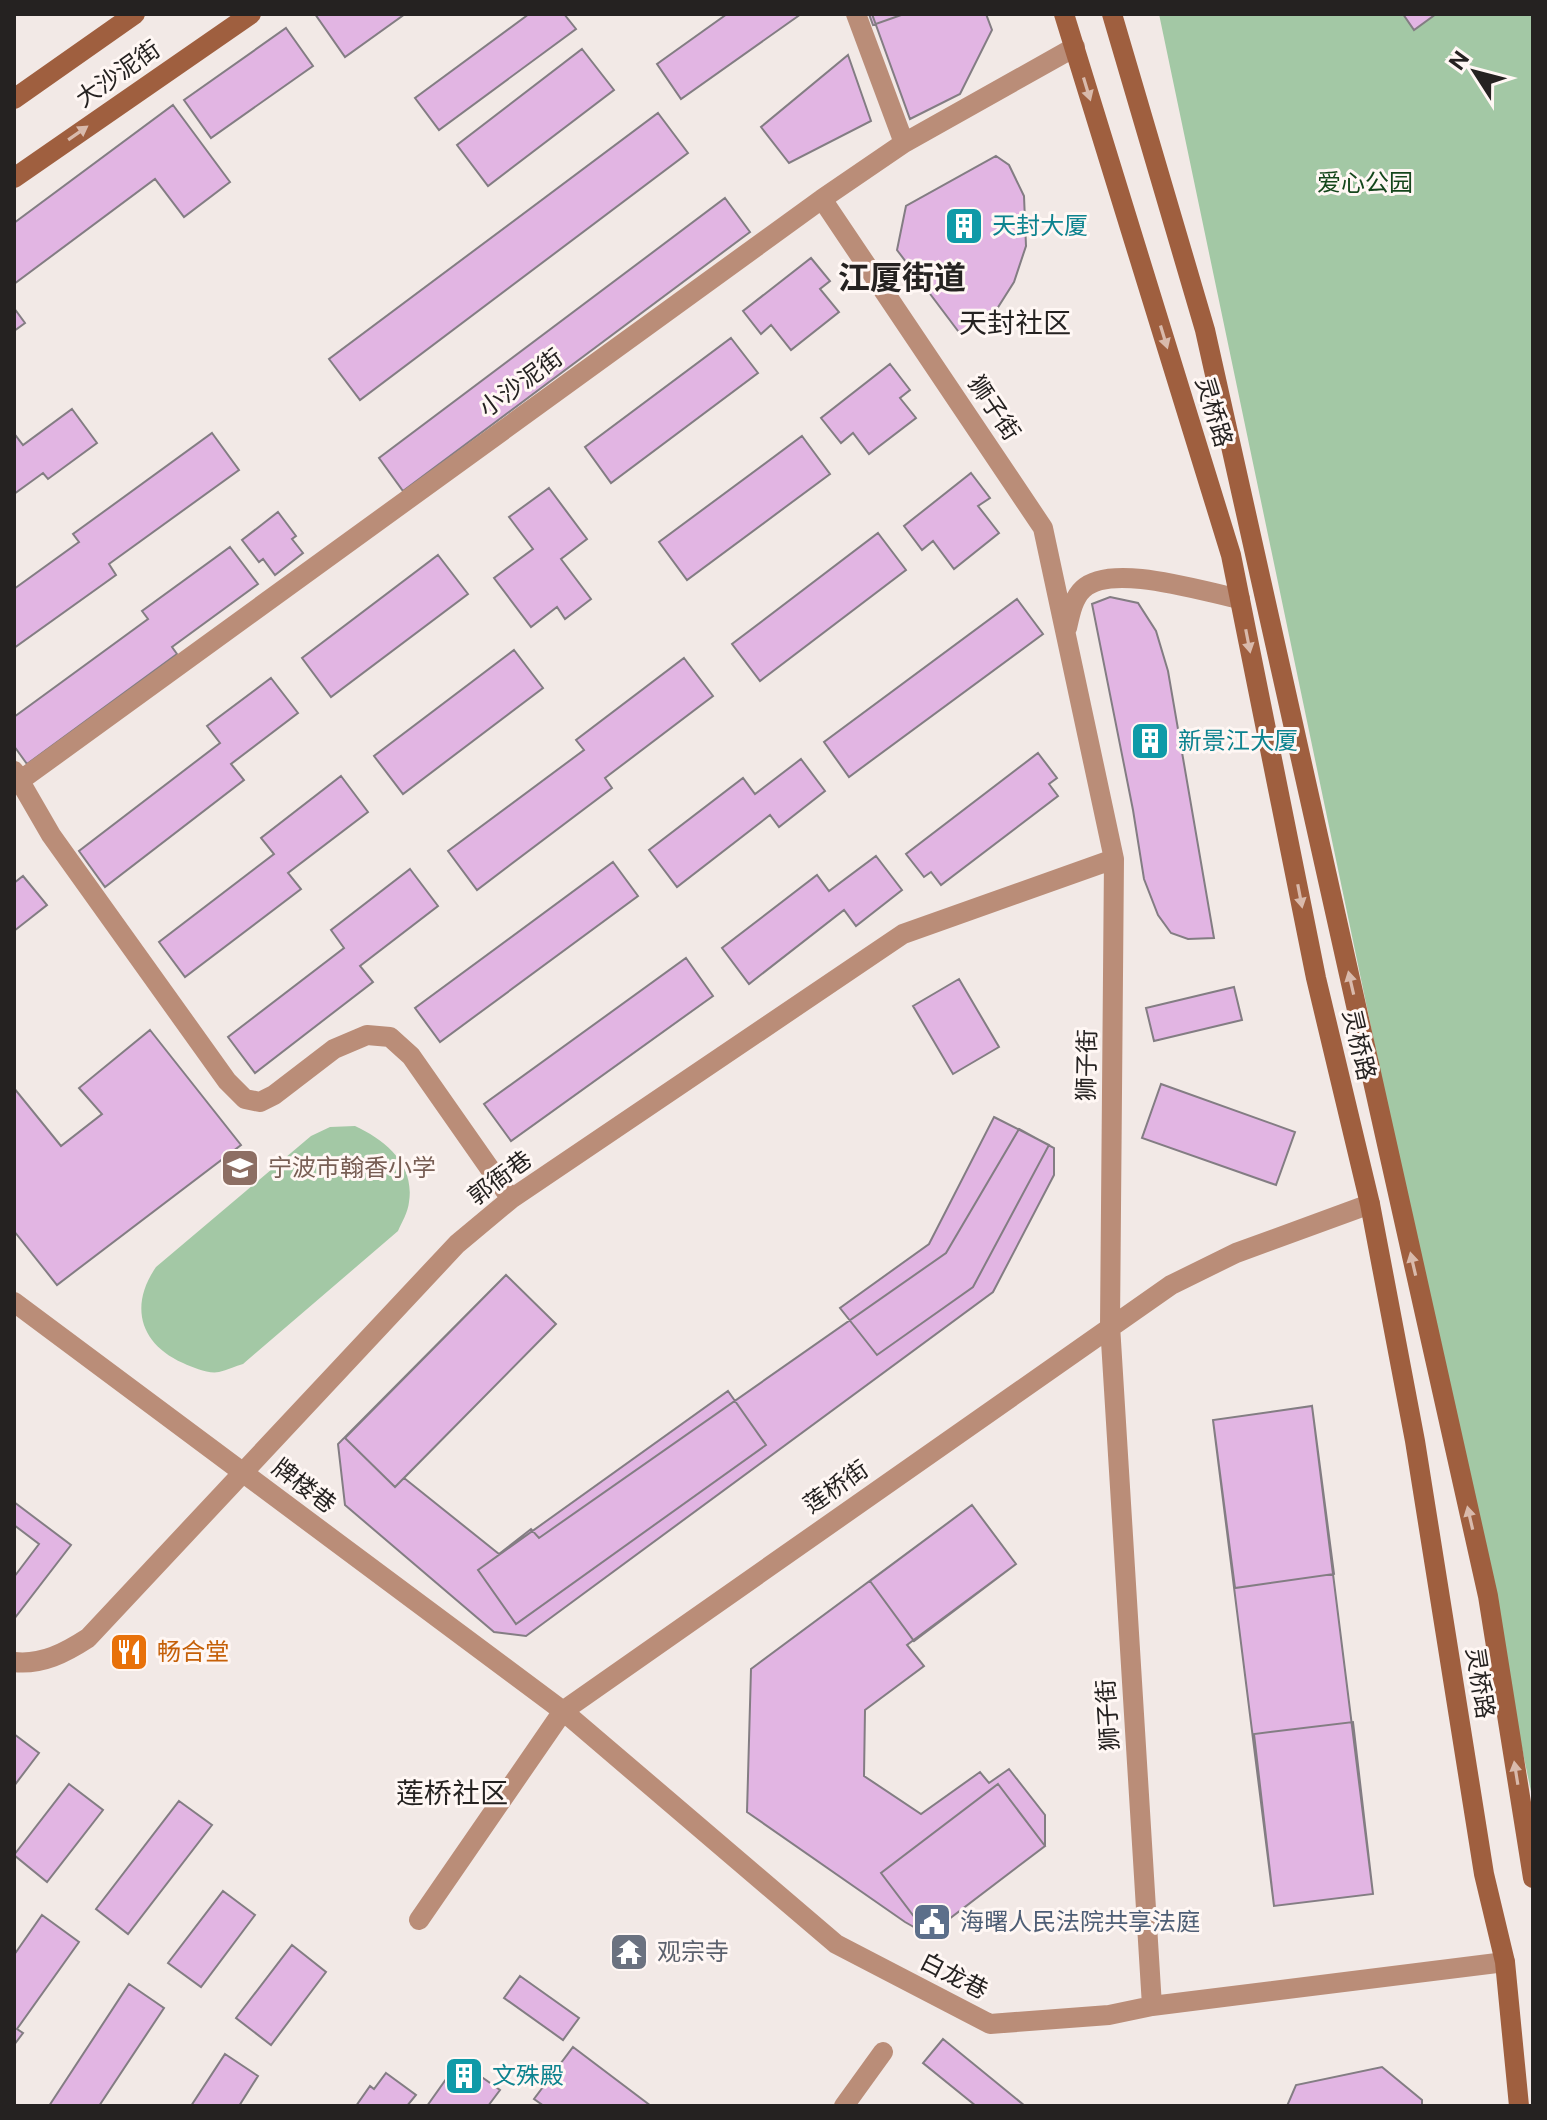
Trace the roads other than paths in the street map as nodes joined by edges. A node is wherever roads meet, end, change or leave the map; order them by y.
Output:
1 (135, 14) edge
2 (251, 14) edge
3 (856, 14) edge
4 (1064, 14) edge
5 (1112, 14) edge
6 (1075, 47) junction
7 (14, 99) edge
8 (904, 143) junction
9 (14, 178) edge
10 (822, 199) junction
11 (1240, 599) junction
12 (1066, 632) junction
13 (16, 778) edge
14 (1114, 859) junction
15 (511, 1199) junction
16 (1370, 1204) junction
17 (14, 1302) edge
18 (1110, 1325) junction
19 (241, 1472) junction
20 (14, 1662) edge
21 (563, 1711) junction
22 (1533, 1878) edge
23 (419, 1920) dead end
24 (1505, 1962) junction
25 (1152, 2006) junction
26 (883, 2052) dead end
27 (844, 2106) edge
28 (1519, 2106) edge

1 - 7 main road, 大沙泥街
9 -> 2 main road, 大沙泥街
3 - 8 street
4 - 6 main road, 灵桥路
22 -> 5 main road, 灵桥路
6 - 8 street, 小沙泥街
6 -> 11 main road, 灵桥路
8 - 10 street, 小沙泥街
10 - 12 street, 狮子街
10 - 13 street, 小沙泥街
11 - 12 street
11 -> 16 main road, 灵桥路
12 - 14 street, 狮子街
13 - 15 street
14 - 15 street, 郭衙巷
14 - 18 street, 狮子街
15 - 19 street, 郭衙巷
16 - 18 street, 莲桥街
16 - 24 main road, 灵桥路
17 - 19 street, 牌楼巷
18 - 21 street, 莲桥街
18 - 25 street, 狮子街
19 - 20 street, 郭衙巷
19 - 21 street, 牌楼巷
21 - 23 street, 莲桥街
21 - 25 street, 白龙巷
24 - 25 street, 白龙巷
24 - 28 main road, 灵桥路
26 - 27 street

